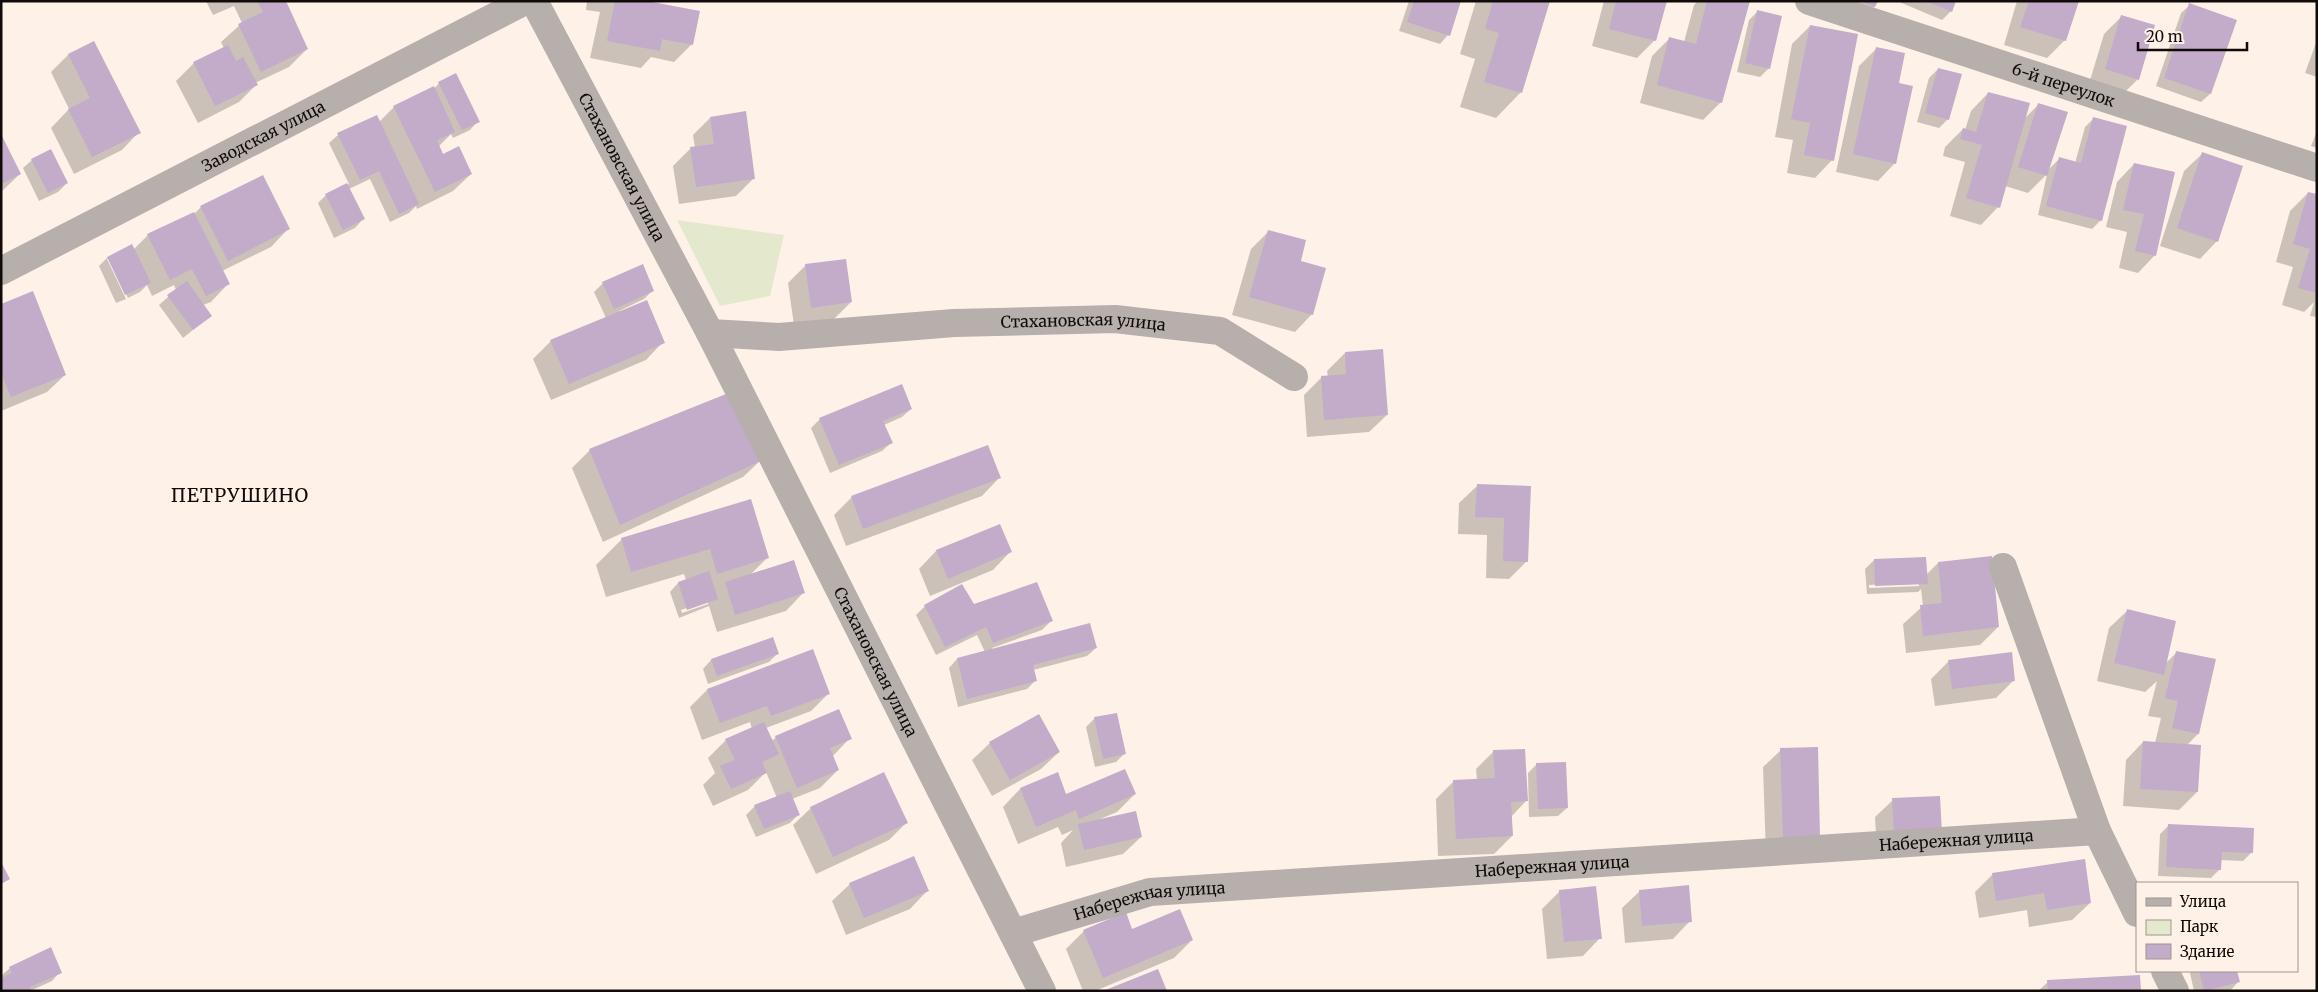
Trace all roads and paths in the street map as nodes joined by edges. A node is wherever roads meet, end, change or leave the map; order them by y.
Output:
1 (526, 1) edge
2 (534, 1) edge
3 (1809, 1) edge
4 (2317, 168) edge
5 (1, 271) edge
6 (710, 333) junction
7 (1294, 377) dead end
8 (2003, 567) dead end
9 (2097, 832) junction
10 (2136, 910) edge
11 (1013, 933) junction
12 (2166, 972) edge
13 (1042, 991) edge
14 (2175, 991) edge

1 - 5 street, Заводская улица
2 - 6 street, Стахановская улица
3 - 4 street, 6-й переулок
6 - 7 street, Стахановская улица
6 - 11 street, Стахановская улица
8 - 9 street
9 - 10 street
9 - 11 street, Набережная улица
11 - 13 street, Стахановская улица
12 - 14 street

